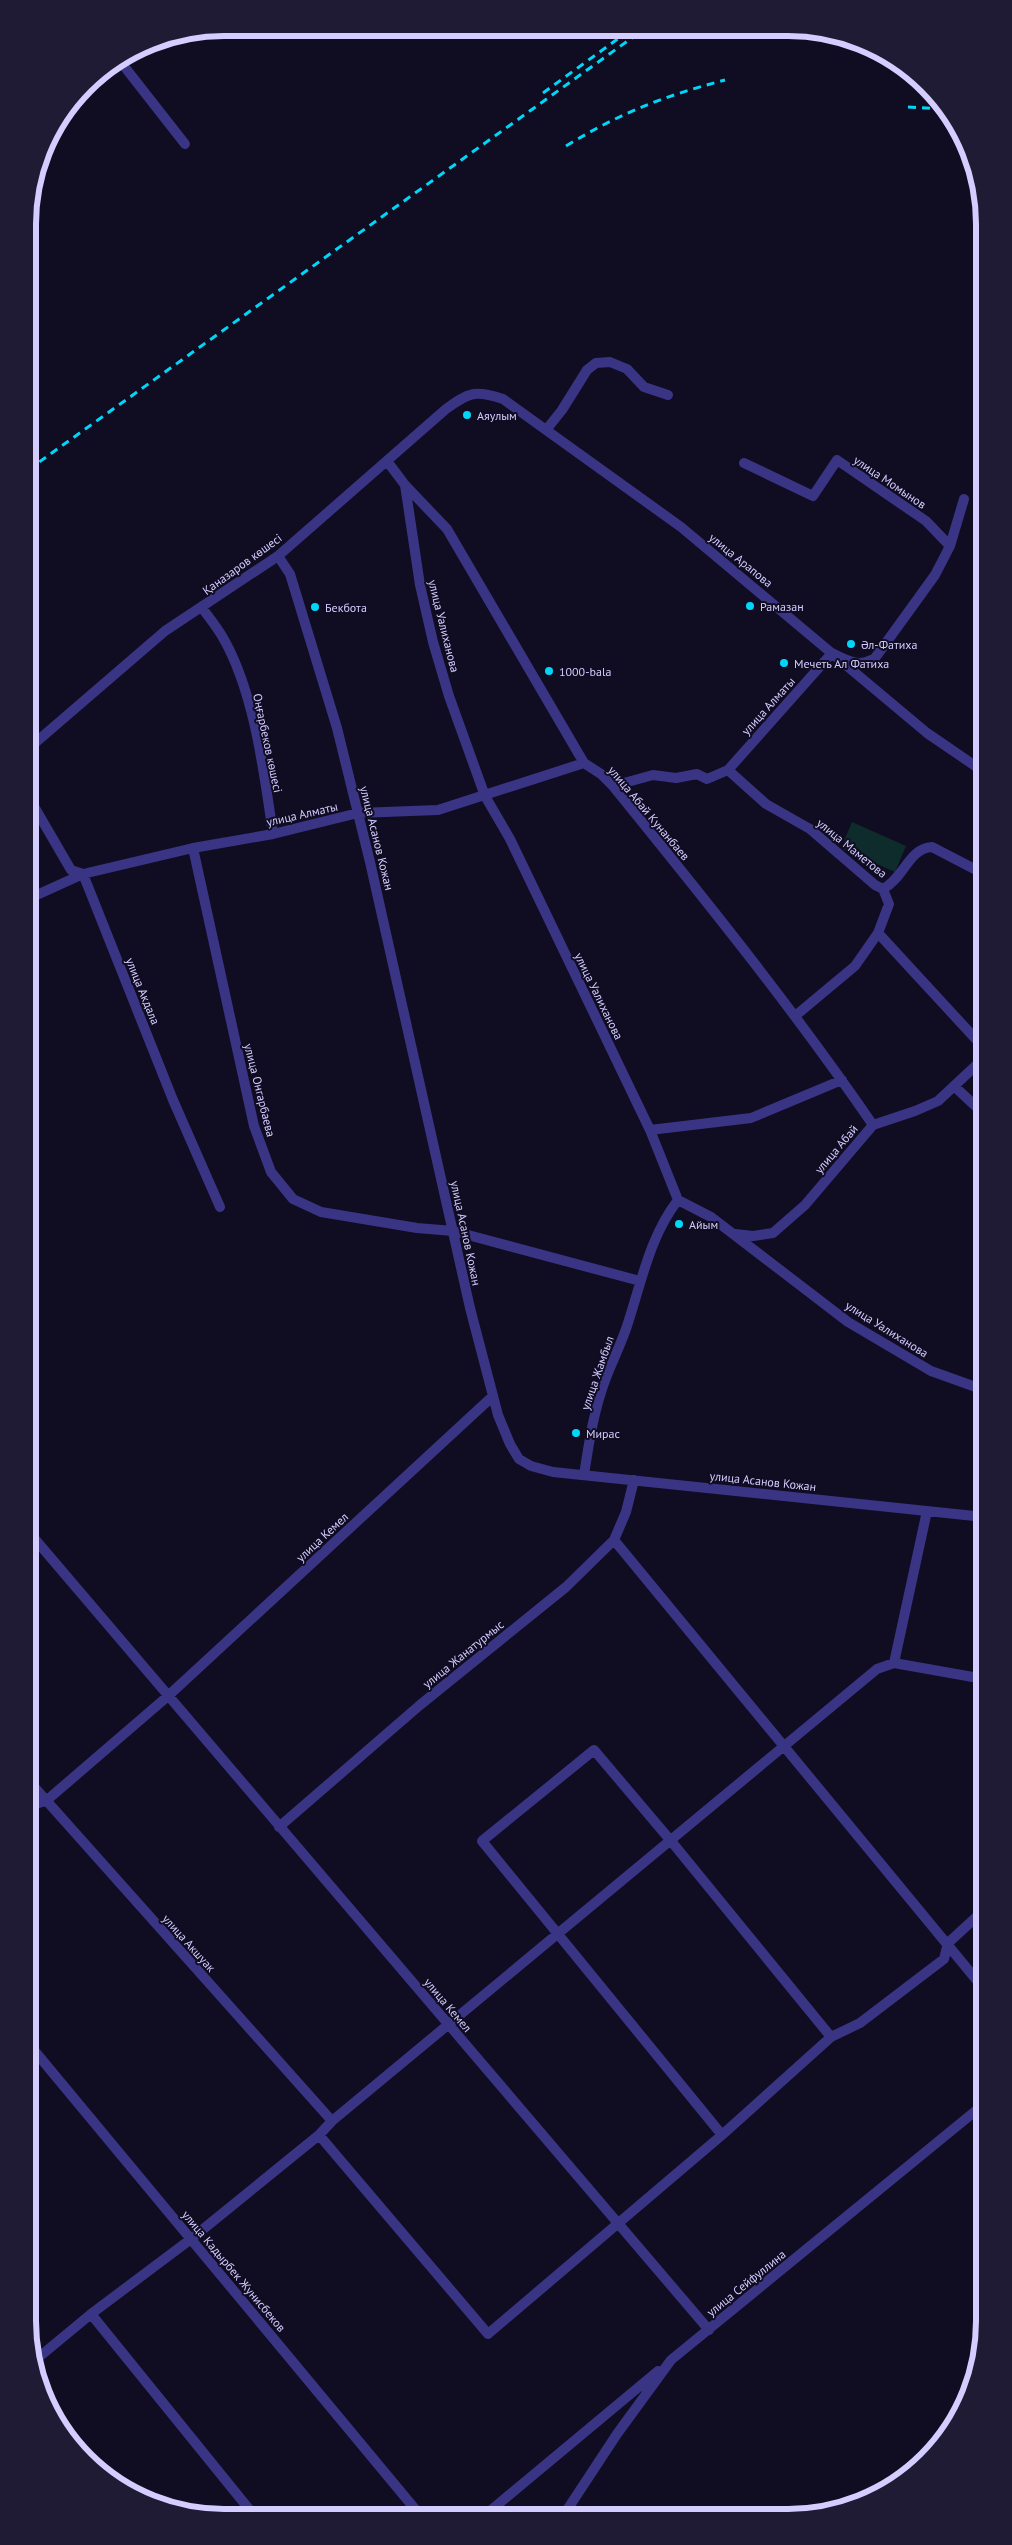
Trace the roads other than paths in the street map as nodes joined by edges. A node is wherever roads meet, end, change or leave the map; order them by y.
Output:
1 (124, 66) edge
2 (185, 144) dead end
3 (466, 394) joint
4 (668, 395) dead end
5 (546, 430) junction
6 (388, 461) junction
7 (744, 463) dead end
8 (405, 485) junction
9 (964, 499) dead end
10 (950, 546) junction
11 (278, 556) junction
12 (202, 608) junction
13 (832, 653) junction
14 (36, 742) edge
15 (584, 762) junction
16 (976, 767) edge
17 (728, 770) junction
18 (613, 786) junction
19 (485, 796) junction
20 (36, 810) edge
21 (358, 814) junction
22 (273, 834) junction
23 (193, 848) junction
24 (976, 870) edge
25 (83, 874) junction
26 (883, 889) junction
27 (36, 895) edge
28 (878, 933) junction
29 (795, 1016) junction
30 (976, 1039) edge
31 (976, 1066) edge
32 (842, 1080) junction
33 (955, 1087) junction
34 (976, 1107) edge
35 (872, 1125) junction
36 (650, 1130) junction
37 (678, 1200) junction
38 (220, 1207) dead end
39 (454, 1231) junction
40 (733, 1234) junction
41 (640, 1281) junction
42 (976, 1387) edge
43 (493, 1396) junction
44 (584, 1475) junction
45 (634, 1480) junction
46 (927, 1512) junction
47 (976, 1516) edge
48 (36, 1540) edge
49 (614, 1540) junction
50 (894, 1663) junction
51 (976, 1678) edge
52 (168, 1696) junction
53 (784, 1747) junction
54 (36, 1789) edge
55 (46, 1801) junction
56 (36, 1804) edge
57 (279, 1827) junction
58 (671, 1840) junction
59 (976, 1917) edge
60 (558, 1935) junction
61 (948, 1943) junction
62 (976, 1979) edge
63 (448, 2026) junction
64 (832, 2037) junction
65 (36, 2053) edge
66 (976, 2111) edge
67 (332, 2121) junction
68 (722, 2135) junction
69 (319, 2136) junction
70 (618, 2222) junction
71 (191, 2239) junction
72 (91, 2314) junction
73 (709, 2330) junction
74 (40, 2356) edge
75 (671, 2360) junction
76 (249, 2509) edge
77 (415, 2509) edge
78 (492, 2509) edge
79 (567, 2509) edge

1 - 2 street
3 - 5 street, улица Арапова
3 - 6 street, Қаназаров көшесі
4 - 5 street
5 - 13 street, улица Арапова
6 - 8 street, улица Уалиханова
6 - 11 street, Қаназаров көшесі
7 - 10 street, улица Момынов
8 - 15 street, улица Абай Кунанбаев
8 - 19 street, улица Уалиханова
9 - 10 street
10 - 13 street
11 - 12 street, Қаназаров көшесі
11 - 21 street, улица Асанов Кожан
12 - 14 street, Қаназаров көшесі
12 - 22 street, Оңғарбеков көшесі
13 - 16 street, улица Арапова
13 - 17 street, улица Алматы
15 - 18 street, улица Абай Кунанбаев
15 - 19 street, улица Алматы
17 - 18 street, улица Алматы
17 - 26 street, улица Маметова
18 - 29 street, улица Абай Кунанбаев
19 - 21 street, улица Алматы
19 - 36 street, улица Уалиханова
20 - 25 street, улица Акдала
21 - 22 street, улица Алматы
21 - 39 street, улица Асанов Кожан
22 - 23 street, улица Алматы
23 - 25 street, улица Алматы
23 - 39 street, улица Онгарбаева
24 - 26 street, улица Маметова
25 - 27 street, улица Алматы
25 - 38 street, улица Акдала
26 - 28 street
28 - 29 street
28 - 30 street
29 - 32 street, улица Абай Кунанбаев
31 - 33 street, улица Абай
32 - 35 street, улица Абай Кунанбаев
32 - 36 street
33 - 34 street
33 - 35 street, улица Абай
35 - 40 street, улица Абай
36 - 37 street, улица Уалиханова
37 - 40 street, улица Уалиханова
37 - 41 street, улица Жамбыл
39 - 41 street
39 - 43 street, улица Асанов Кожан
40 - 42 street, улица Уалиханова
41 - 44 street, улица Жамбыл
43 - 44 street, улица Асанов Кожан
43 - 52 street, улица Кемел
44 - 45 street, улица Асанов Кожан
45 - 46 street, улица Асанов Кожан
45 - 49 street, улица Жанатурмыс
46 - 47 street, улица Асанов Кожан
46 - 50 street
48 - 52 street, улица Кемел
49 - 53 street
49 - 57 street, улица Жанатурмыс
50 - 51 street
50 - 53 street
52 - 55 street, улица Кемел
52 - 57 street, улица Кемел
53 - 58 street
53 - 61 street
54 - 55 street, улица Акшуак
55 - 56 street, улица Кемел
55 - 67 street, улица Акшуак
57 - 63 street, улица Кемел
58 - 60 street
58 - 60 street
58 - 64 street
59 - 61 street
60 - 63 street
60 - 68 street
61 - 62 street
61 - 64 street
63 - 67 street
63 - 70 street, улица Кемел
64 - 68 street
65 - 71 street, улица Кадырбек Жунисбеков
66 - 73 street, улица Сейфуллина
67 - 69 street
68 - 70 street
69 - 70 street
69 - 71 street
70 - 73 street, улица Кемел
71 - 72 street
71 - 77 street, улица Кадырбек Жунисбеков
72 - 74 street
72 - 76 street
73 - 75 street, улица Сейфуллина
75 - 78 street
75 - 79 street, улица Сейфуллина

